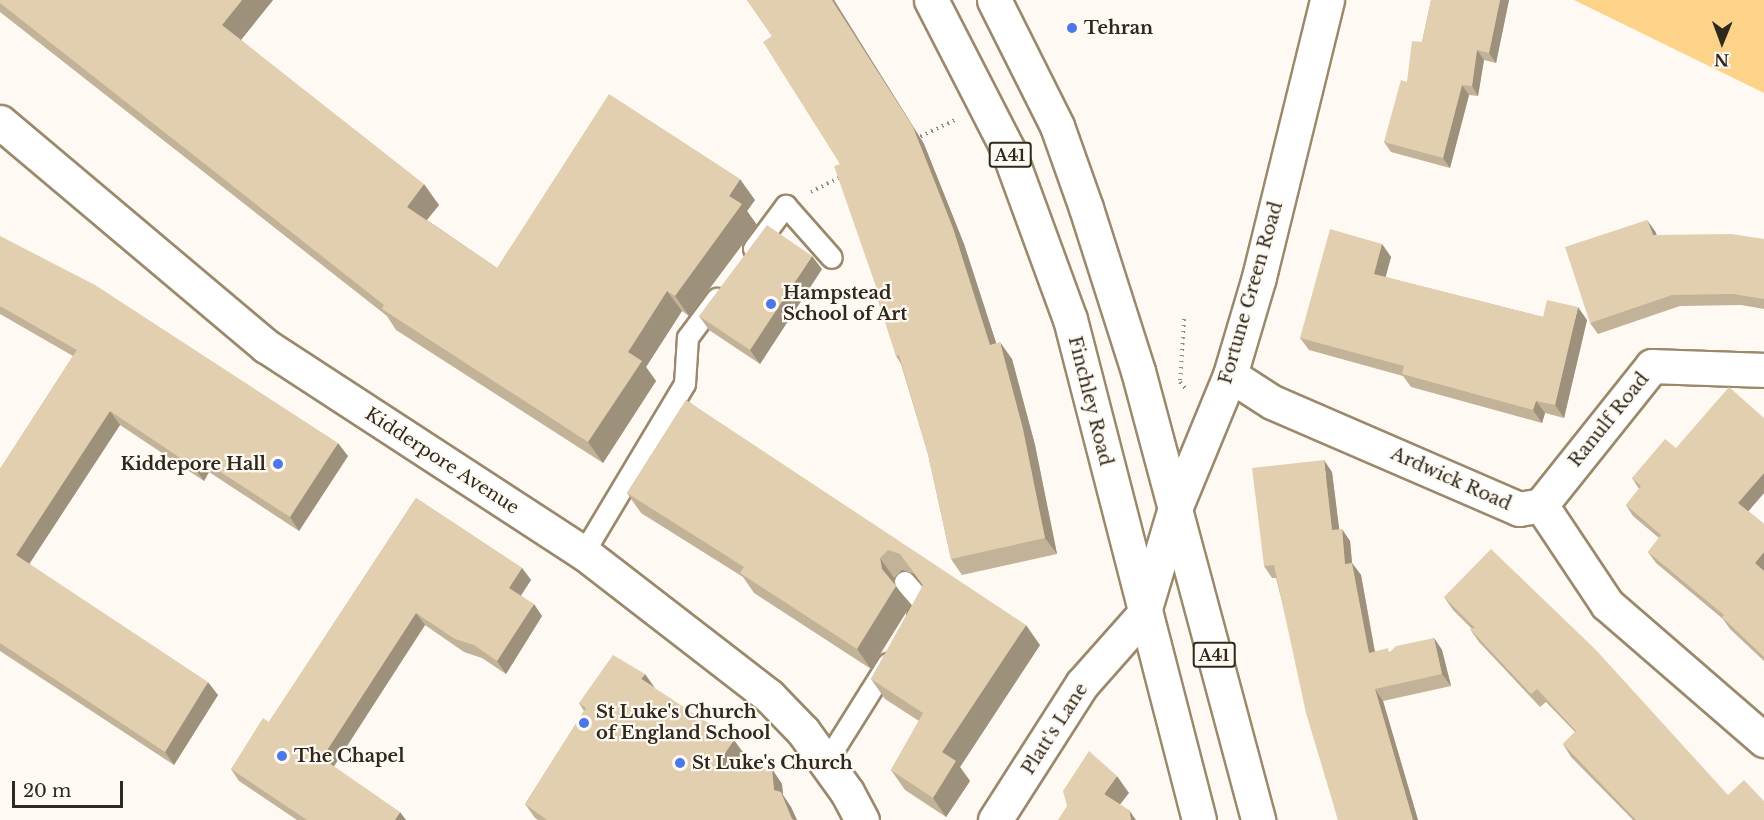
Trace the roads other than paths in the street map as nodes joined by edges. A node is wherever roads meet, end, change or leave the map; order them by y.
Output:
1 (931, 0) edge
2 (994, 0) edge
3 (1327, 0) edge
4 (0, 122) edge
5 (832, 258) dead end
6 (744, 263) edge
7 (730, 282) edge
8 (1764, 370) edge
9 (1230, 375) junction
10 (1541, 505) junction
11 (1174, 511) junction
12 (584, 553) junction
13 (905, 582) edge
14 (1143, 615) junction
15 (1764, 740) edge
16 (826, 763) junction
17 (862, 820) edge
18 (995, 820) edge
19 (1199, 820) edge
20 (1258, 820) edge

1 - 14 main road, Finchley Road / A41
2 - 11 main road, A41
3 - 9 main road, Fortune Green Road
4 - 12 main road, Kidderpore Avenue
5 - 6 lane
7 - 12 lane
8 - 10 main road, Ranulf Road
9 - 10 main road, Ardwick Road
9 - 11 main road, Fortune Green Road
10 - 15 main road
11 - 14 main road, Fortune Green Road
11 - 20 main road, A41
12 - 16 main road, Kidderpore Avenue
13 - 16 lane
14 - 18 main road, Platt's Lane
14 - 19 main road, Finchley Road / A41
16 - 17 main road, Kidderpore Avenue

